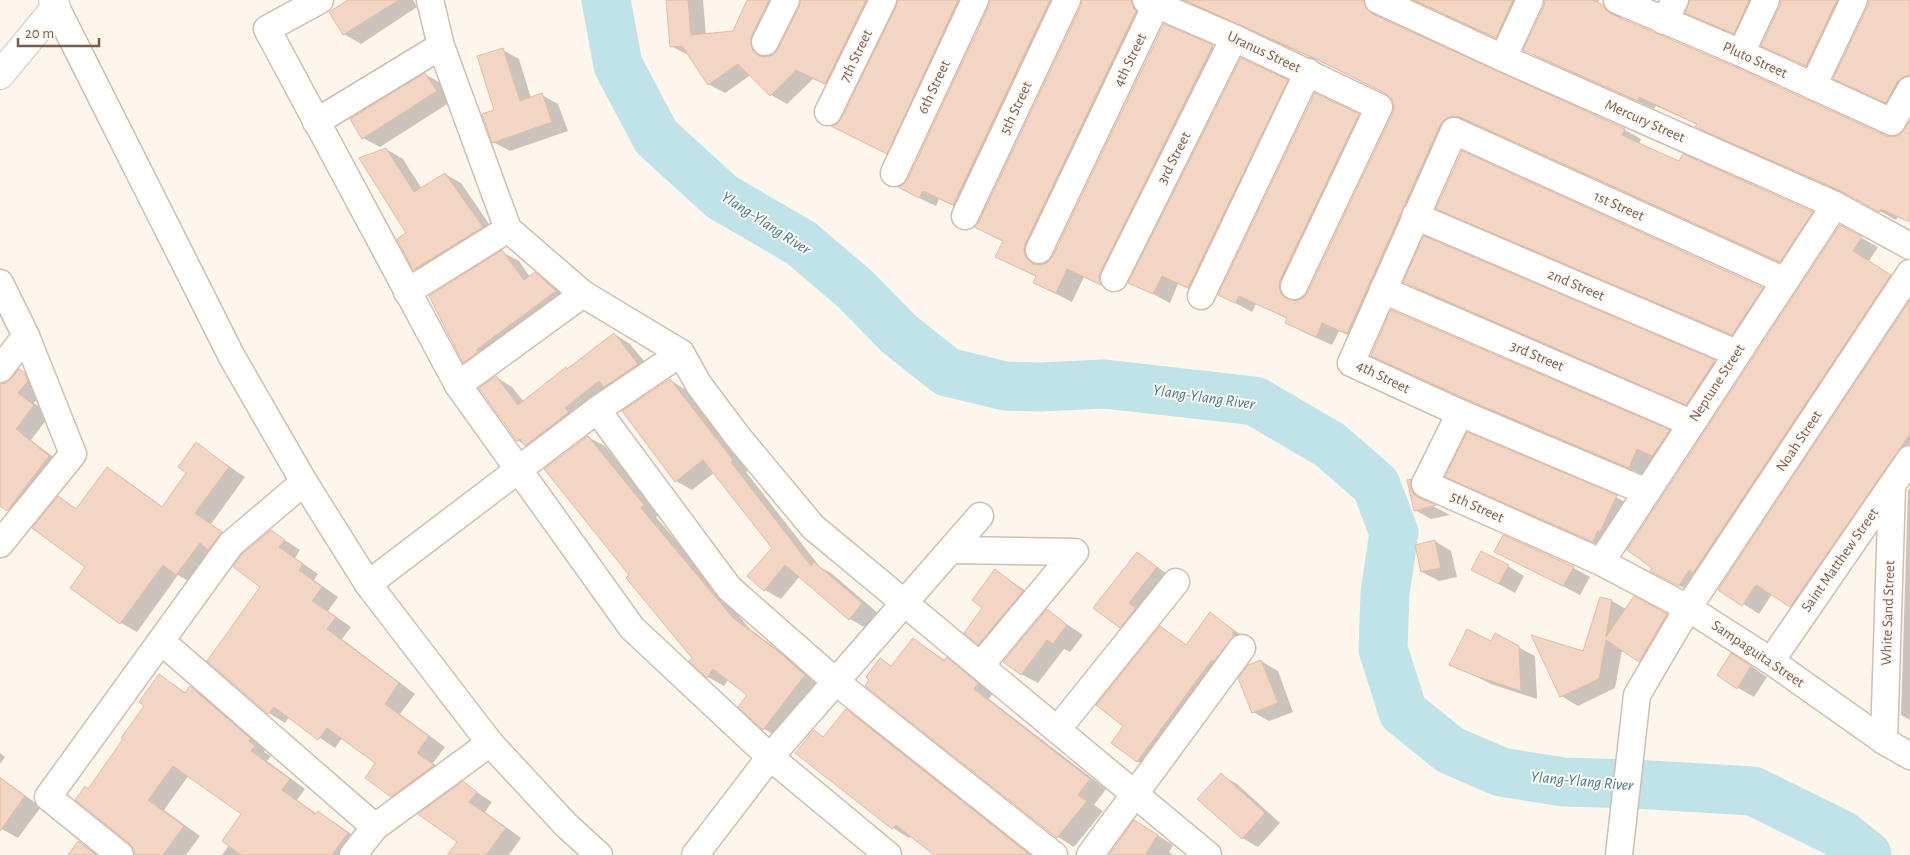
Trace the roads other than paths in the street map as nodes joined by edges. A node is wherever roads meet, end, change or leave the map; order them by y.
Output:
1 (320, 0) edge
2 (430, 0) edge
3 (786, 0) edge
4 (884, 0) edge
5 (975, 0) edge
6 (1067, 0) edge
7 (1378, 0) edge
8 (1530, 0) edge
9 (1617, 0) edge
10 (1766, 0) edge
11 (1854, 0) edge
12 (1151, 2) edge
13 (54, 4) edge
14 (1669, 11) edge
15 (1234, 38) junction
16 (765, 42) dead end
17 (441, 46) junction
18 (1741, 53) junction
19 (1503, 58) junction
20 (1308, 72) junction
21 (0, 75) edge
22 (1813, 86) junction
23 (1910, 90) edge
24 (828, 112) dead end
25 (316, 122) junction
26 (1454, 130) joint
27 (894, 173) dead end
28 (1835, 205) junction
29 (964, 216) dead end
30 (1415, 216) junction
31 (508, 229) junction
32 (1910, 246) edge
33 (1039, 250) dead end
34 (1910, 273) edge
35 (1114, 278) dead end
36 (1785, 281) junction
37 (0, 283) edge
38 (1294, 286) dead end
39 (1383, 290) junction
40 (407, 292) junction
41 (583, 294) junction
42 (1200, 296) dead end
43 (26, 336) junction
44 (681, 353) junction
45 (1736, 353) junction
46 (0, 370) edge
47 (458, 386) junction
48 (597, 410) junction
49 (1460, 413) junction
50 (1691, 423) junction
51 (1910, 459) edge
52 (518, 469) junction
53 (304, 482) junction
54 (1892, 486) junction
55 (1647, 492) junction
56 (980, 516) dead end
57 (0, 544) edge
58 (951, 550) junction
59 (1601, 562) junction
60 (1176, 582) dead end
61 (368, 584) junction
62 (905, 604) junction
63 (1688, 608) junction
64 (161, 641) junction
65 (1242, 648) dead end
66 (1771, 661) junction
67 (980, 666) junction
68 (836, 682) junction
69 (1057, 730) junction
70 (1884, 741) junction
71 (490, 743) junction
72 (1910, 756) edge
73 (770, 757) junction
74 (1134, 794) junction
75 (376, 827) junction
76 (120, 855) edge
77 (353, 855) edge
78 (599, 855) edge
79 (695, 855) edge
80 (888, 855) edge
81 (1054, 855) edge
82 (1090, 855) edge
83 (1208, 855) edge
84 (1619, 855) edge

1 - 25 street
2 - 17 street
3 - 16 street
4 - 24 street, 7th Street
5 - 27 street, 6th Street
6 - 29 street, 5th Street
7 - 19 street, Mercury Street
8 - 19 street
9 - 14 street, Pluto Street
10 - 18 street
11 - 22 street
12 - 15 street, Uranus Street
12 - 33 street, 4th Street
13 - 21 street
13 - 53 street
14 - 18 street, Pluto Street
15 - 20 street, Uranus Street
15 - 35 street, 3rd Street
17 - 25 street
17 - 31 street
18 - 22 street, Pluto Street
19 - 28 street, Mercury Street
20 - 38 street, Uranus Street
20 - 42 street
22 - 23 street, Pluto Street
25 - 40 street
26 - 30 street, 4th Street
26 - 36 street, 1st Street
28 - 32 street, Mercury Street
28 - 36 street, Neptune Street
30 - 39 street, 4th Street
30 - 45 street, 2nd Street
31 - 40 street
31 - 41 street
34 - 63 street, Noah Street
36 - 45 street, Neptune Street
37 - 43 street
39 - 49 street, 4th Street
39 - 50 street, 3rd Street
40 - 47 street
41 - 44 street
41 - 47 street
43 - 46 street
43 - 57 street
44 - 48 street
44 - 62 street
45 - 50 street, Neptune Street
47 - 52 street
48 - 52 street
48 - 68 street
49 - 55 street, 4th Street
49 - 59 street, 5th Street
50 - 55 street, Neptune Street
51 - 54 street, Saint Matthew Street
52 - 61 street
52 - 73 street
53 - 61 street
53 - 64 street
54 - 66 street, Saint Matthew Street
54 - 70 street, White Sand Street
55 - 59 street, Neptune Street
56 - 58 street
58 - 62 street
58 - 67 street
59 - 63 street, Sampaguita Street
60 - 69 street
61 - 71 street
62 - 67 street
62 - 68 street
63 - 66 street, Sampaguita Street
63 - 84 street, Noah Street
64 - 75 street
64 - 76 street
65 - 74 street
66 - 70 street, Sampaguita Street
67 - 69 street
68 - 73 street
68 - 81 street
69 - 74 street
70 - 72 street, Sampaguita Street
71 - 75 street
71 - 78 street
73 - 79 street
73 - 80 street
74 - 82 street
74 - 83 street
75 - 77 street

